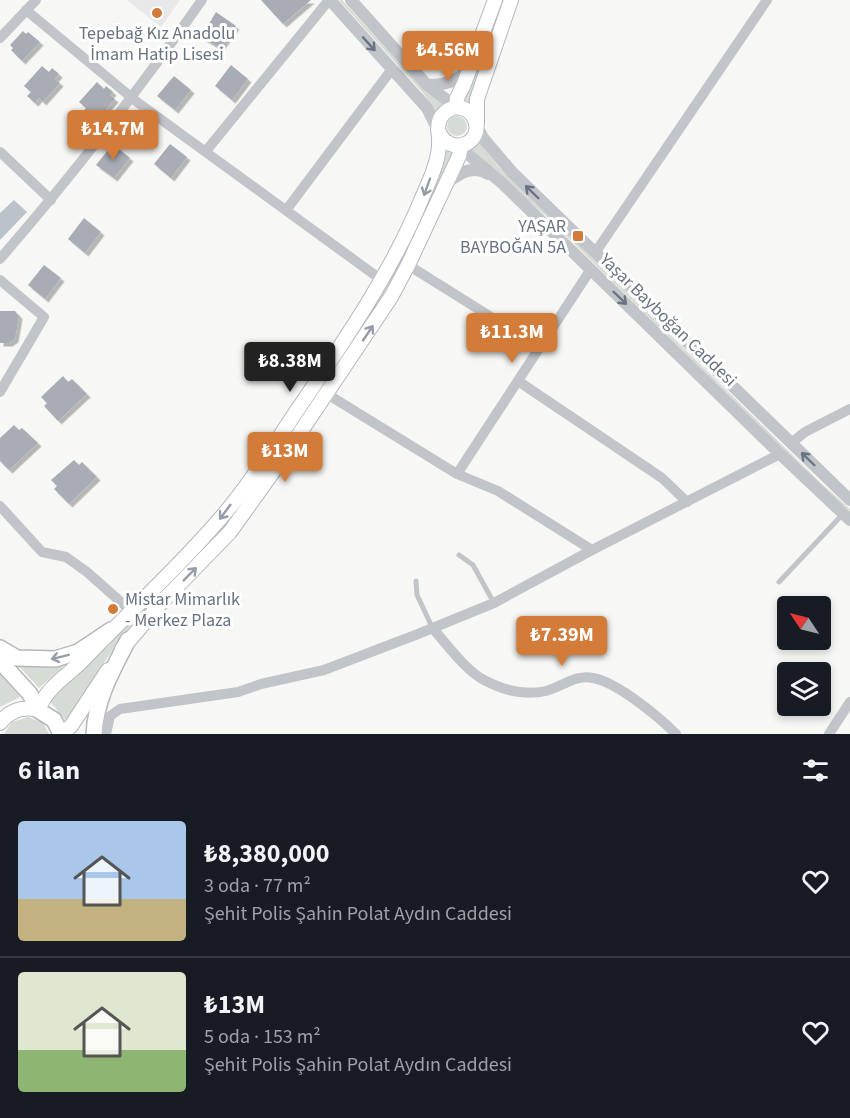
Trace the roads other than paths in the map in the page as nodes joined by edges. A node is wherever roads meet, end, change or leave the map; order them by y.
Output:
1 (202, 0) edge
2 (329, 0) edge
3 (351, 0) edge
4 (495, 0) edge
5 (510, 0) edge
6 (767, 0) edge
7 (29, 4) edge
8 (0, 38) edge
9 (471, 65) junction
10 (392, 69) junction
11 (427, 85) junction
12 (133, 98) junction
13 (456, 107) junction
14 (477, 126) junction
15 (438, 130) junction
16 (461, 146) junction
17 (206, 151) junction
18 (0, 152) edge
19 (503, 184) junction
20 (444, 186) junction
21 (51, 200) junction
22 (287, 209) junction
23 (595, 253) junction
24 (0, 259) edge
25 (408, 265) junction
26 (591, 270) junction
27 (0, 280) edge
28 (383, 281) junction
29 (539, 347) junction
30 (518, 381) junction
31 (0, 392) edge
32 (327, 394) junction
33 (850, 409) edge
34 (791, 443) junction
35 (780, 454) junction
36 (457, 474) junction
37 (850, 500) edge
38 (687, 502) junction
39 (0, 506) edge
40 (847, 517) edge
41 (592, 550) junction
42 (459, 555) dead end
43 (416, 580) dead end
44 (779, 582) dead end
45 (494, 603) junction
46 (131, 611) junction
47 (433, 629) junction
48 (111, 630) junction
49 (128, 640) junction
50 (0, 648) edge
51 (0, 661) edge
52 (850, 702) edge
53 (38, 710) junction
54 (0, 723) edge
55 (61, 734) edge
56 (94, 734) edge
57 (106, 734) edge
58 (676, 734) edge
59 (829, 734) edge

1 - 12 street
2 -> 10 street
2 - 17 street
3 - 11 street
4 - 9 main road
5 - 14 main road
6 - 23 street
7 - 8 street
7 - 12 street
9 - 11 street
9 - 13 main road
10 - 15 street
10 - 22 street
11 - 13 street
12 - 17 street
12 - 21 street
13 - 14 main road
13 - 15 main road
14 - 16 main road
23 -> 14 street, Yaşar Bayboğan Caddesi
15 - 16 main road
15 -> 28 main road
16 - 19 street, Yaşar Bayboğan Caddesi
16 - 20 main road
17 - 22 street
18 - 21 street
19 - 20 street
19 - 26 street, Yaşar Bayboğan Caddesi
20 - 25 main road
21 - 24 street
22 - 28 street
23 - 34 street, Yaşar Bayboğan Caddesi
25 - 29 street
32 -> 25 main road
26 - 29 street
26 -> 35 street, Yaşar Bayboğan Caddesi
27 - 31 street
28 -> 46 main road
29 - 30 street
30 - 36 street
30 - 38 street
32 - 36 street
49 -> 32 main road
33 - 34 street
37 -> 34 street, Yaşar Bayboğan Caddesi
35 - 38 street
35 - 40 street, Yaşar Bayboğan Caddesi
36 - 41 street
38 - 41 street
39 - 46 street
40 - 44 lane
41 - 45 street
42 - 45 lane
43 - 47 lane
45 - 47 street
46 - 48 main road
47 - 57 street
47 - 58 street
48 -> 50 main road
48 - 53 main road
49 - 55 main road
49 - 56 main road
51 - 53 main road
52 - 59 street
53 - 54 main road
53 - 55 main road

